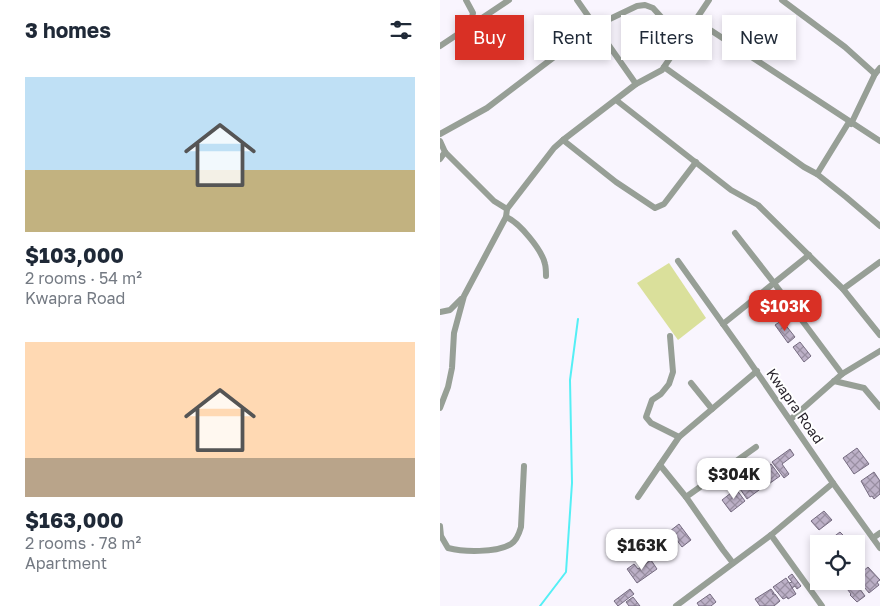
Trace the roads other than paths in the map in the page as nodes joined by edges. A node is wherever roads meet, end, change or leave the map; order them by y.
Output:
1 (466, 0) edge
2 (510, 0) edge
3 (577, 0) edge
4 (708, 0) edge
5 (782, 0) edge
6 (473, 15) edge
7 (486, 15) edge
8 (587, 15) edge
9 (659, 15) edge
10 (698, 15) edge
11 (611, 18) edge
12 (712, 31) edge
13 (455, 36) edge
14 (440, 46) edge
15 (611, 49) edge
16 (550, 60) edge
17 (669, 60) edge
18 (664, 67) junction
19 (880, 68) edge
20 (875, 74) junction
21 (636, 84) junction
22 (616, 100) junction
23 (850, 123) junction
24 (440, 134) edge
25 (563, 140) junction
26 (880, 141) edge
27 (440, 142) edge
28 (445, 152) junction
29 (440, 159) edge
30 (696, 162) junction
31 (817, 174) junction
32 (507, 209) junction
33 (506, 217) junction
34 (880, 226) edge
35 (735, 233) dead end
36 (809, 255) junction
37 (678, 261) dead end
38 (880, 262) edge
39 (546, 276) dead end
40 (774, 283) junction
41 (843, 289) junction
42 (464, 296) junction
43 (440, 312) edge
44 (723, 324) junction
45 (880, 335) edge
46 (670, 336) dead end
47 (880, 351) edge
48 (756, 371) junction
49 (842, 374) junction
50 (834, 380) junction
51 (692, 382) dead end
52 (880, 407) edge
53 (440, 408) edge
54 (712, 409) junction
55 (791, 420) junction
56 (679, 437) junction
57 (756, 446) dead end
58 (660, 465) junction
59 (524, 466) dead end
60 (833, 483) junction
61 (638, 497) dead end
62 (686, 497) junction
63 (440, 526) edge
64 (880, 533) edge
65 (771, 535) junction
66 (873, 538) junction
67 (880, 548) edge
68 (733, 563) junction
69 (820, 605) edge
70 (676, 606) edge

1 - 6 street
2 - 7 street
3 - 8 street
4 - 10 street
5 - 20 street
9 - 11 street
12 - 23 street
13 - 14 street
15 - 21 street
16 - 24 street
17 - 18 street
18 - 21 street
18 - 31 street
19 - 20 street
20 - 23 street
21 - 22 street
22 - 25 street
22 - 30 street
23 - 26 street
23 - 31 street
25 - 30 street
25 - 32 street
27 - 28 street
28 - 29 street
28 - 32 street
30 - 36 street
31 - 34 street
32 - 33 street
33 - 39 street
33 - 42 street
35 - 40 street
36 - 40 street
36 - 41 street
37 - 44 street
38 - 41 street
40 - 44 street
40 - 49 street
41 - 45 street
42 - 43 street
42 - 53 street
44 - 48 street
46 - 56 street
47 - 49 street
48 - 54 street, Kwapra Road
48 - 55 street, Kwapra Road
49 - 50 street
50 - 52 street
50 - 55 street
51 - 54 street
54 - 56 street, Kwapra Road
55 - 60 street, Kwapra Road
56 - 58 street, Kwapra Road
57 - 62 street
58 - 61 street, Kwapra Road
58 - 62 street
59 - 63 street
60 - 65 street
60 - 66 street, Kwapra Road
62 - 68 street
64 - 66 street
65 - 68 street
65 - 69 street
66 - 67 street, Kwapra Road
68 - 70 street

